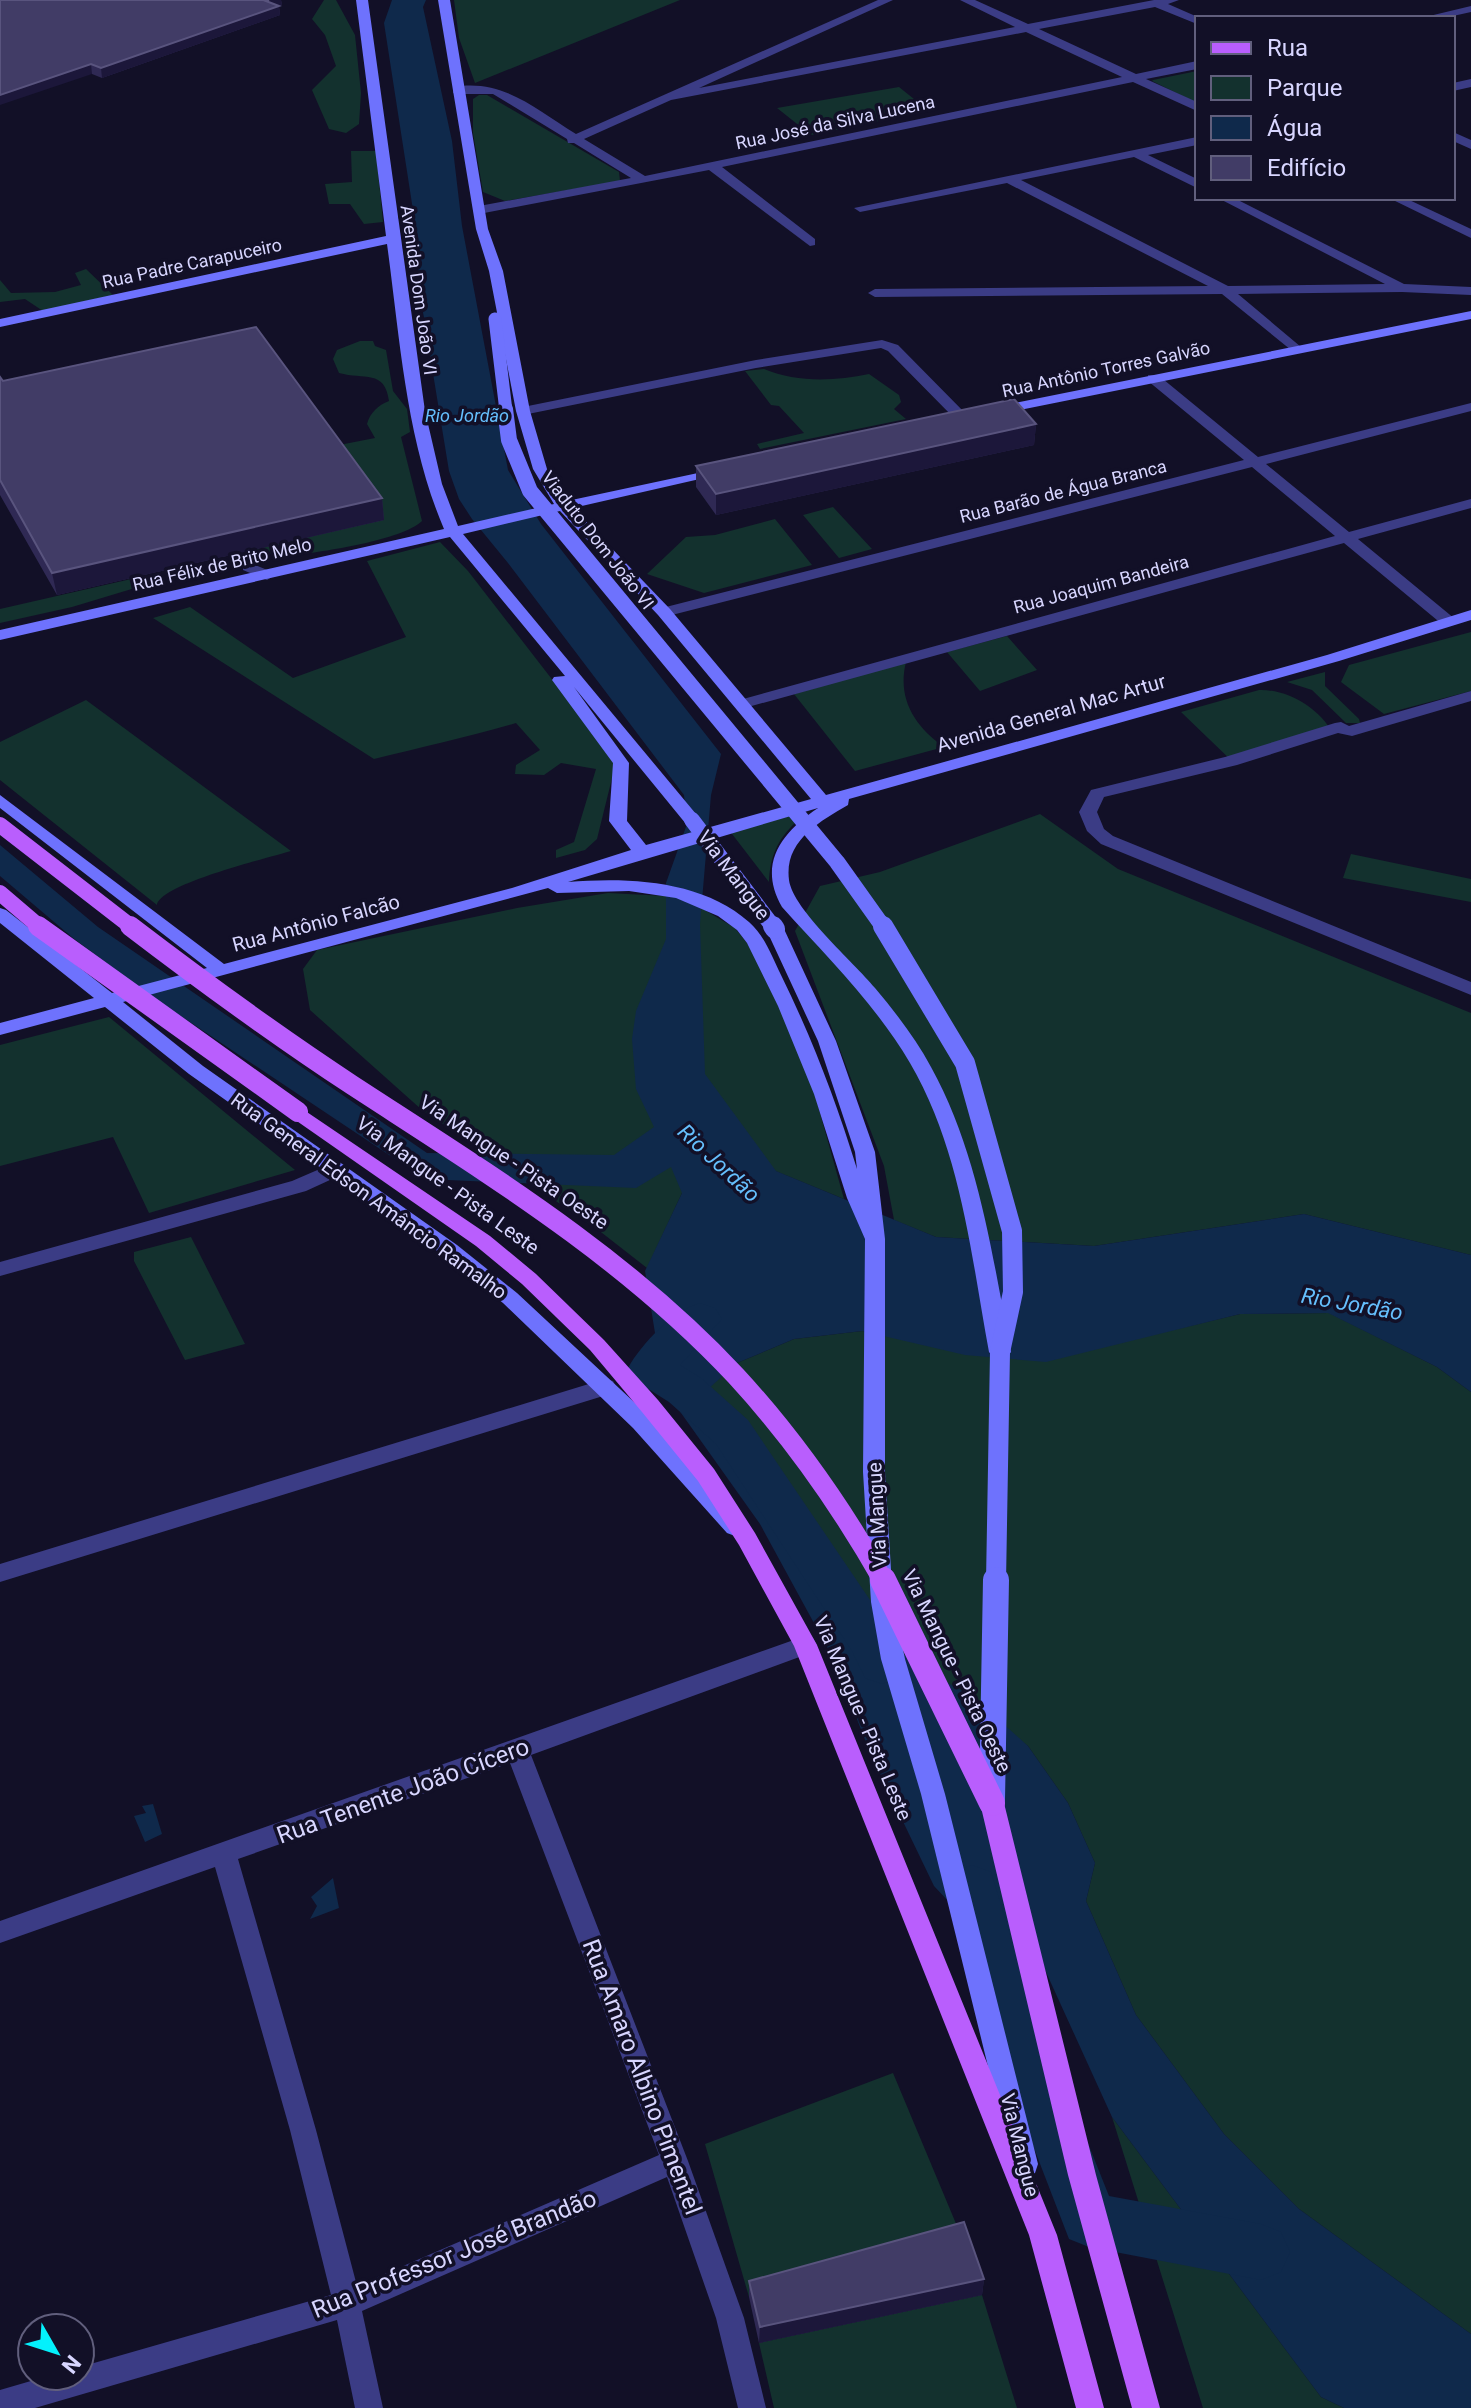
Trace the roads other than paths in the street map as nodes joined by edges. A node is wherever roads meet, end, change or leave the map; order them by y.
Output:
1 (362, 0) edge
2 (444, 0) edge
3 (887, 0) edge
4 (966, 0) edge
5 (1173, 0) edge
6 (1153, 2) edge
7 (1471, 9) edge
8 (1437, 16) edge
9 (1195, 20) edge
10 (1029, 28) junction
11 (1195, 65) edge
12 (1134, 78) junction
13 (457, 90) junction
14 (670, 97) junction
15 (1195, 106) edge
16 (572, 140) junction
17 (1195, 141) edge
18 (1135, 153) junction
19 (712, 166) junction
20 (1010, 179) junction
21 (643, 180) junction
22 (1195, 183) edge
23 (1228, 200) edge
24 (1399, 200) edge
25 (860, 208) dead end
26 (479, 210) junction
27 (1471, 234) edge
28 (391, 239) junction
29 (810, 242) dead end
30 (1402, 288) junction
31 (1226, 290) junction
32 (1471, 291) edge
33 (500, 293) junction
34 (875, 293) dead end
35 (1471, 315) edge
36 (0, 323) edge
37 (1296, 350) junction
38 (1153, 378) junction
39 (1471, 407) edge
40 (523, 411) junction
41 (962, 418) junction
42 (946, 421) edge
43 (1256, 462) junction
44 (730, 468) edge
45 (560, 503) junction
46 (1471, 503) edge
47 (459, 524) junction
48 (1344, 537) junction
49 (248, 567) dead end
50 (267, 575) junction
51 (491, 576) junction
52 (211, 577) dead end
53 (226, 584) junction
54 (664, 612) junction
55 (1471, 615) edge
56 (1449, 622) junction
57 (0, 635) edge
58 (1471, 696) edge
59 (742, 704) junction
60 (864, 788) junction
61 (0, 800) edge
62 (821, 800) junction
63 (0, 825) edge
64 (642, 852) junction
65 (518, 892) junction
66 (0, 893) edge
67 (0, 914) edge
68 (222, 971) junction
69 (1471, 989) edge
70 (113, 998) junction
71 (0, 1029) edge
72 (336, 1169) junction
73 (875, 1239) junction
74 (0, 1269) edge
75 (1000, 1352) junction
76 (605, 1387) junction
77 (747, 1539) junction
78 (0, 1573) edge
79 (805, 1645) junction
80 (517, 1750) junction
81 (992, 1803) junction
82 (224, 1855) junction
83 (0, 1932) edge
84 (675, 2161) junction
85 (1043, 2235) junction
86 (349, 2303) junction
87 (0, 2404) edge
88 (369, 2408) edge
89 (752, 2408) edge
90 (1090, 2408) edge
91 (1146, 2408) edge

1 - 28 main road, Avenida Dom João VI
2 - 13 main road
3 - 14 street
4 - 10 street
5 - 6 street
6 - 9 street
6 - 10 street
7 - 8 street
10 - 12 street
10 - 14 street
11 - 12 street, Rua José da Silva Lucena
12 - 15 street
12 - 19 street, Rua José da Silva Lucena
13 - 16 street
13 - 26 main road
14 - 16 street
16 - 21 street
17 - 18 street
18 - 20 street
18 - 22 street
19 - 21 street, Rua José da Silva Lucena
19 - 29 street
20 - 25 street
20 - 31 street
21 - 26 street, Rua José da Silva Lucena
23 - 30 street
24 - 27 street
26 - 33 main road
28 - 36 main road, Rua Padre Carapuceiro
28 - 47 main road, Avenida Dom João VI
30 - 31 street
30 - 32 street
31 - 34 street
31 - 37 street
33 - 40 main road
33 - 75 main road, Viaduto Dom João VI, bridge
35 - 37 main road, Rua Antônio Torres Galvão
37 - 38 main road, Rua Antônio Torres Galvão
38 - 41 main road, Rua Antônio Torres Galvão
38 - 43 street
39 - 43 street, Rua Barão de Água Branca
40 - 41 street
40 - 45 main road
41 - 42 main road, Rua Antônio Torres Galvão
43 - 48 street
43 - 54 street, Rua Barão de Água Branca
44 - 45 main road
45 - 47 main road, Rua Félix de Brito Melo
45 - 54 main road
46 - 48 street, Rua Joaquim Bandeira
47 - 50 main road, Rua Félix de Brito Melo
47 - 51 main road, Avenida Dom João VI
48 - 56 street
48 - 59 street, Rua Joaquim Bandeira
49 - 50 street
50 - 53 main road, Rua Félix de Brito Melo
51 - 64 main road
51 - 73 main road, Via Mangue, bridge
52 - 53 street
53 - 57 main road, Rua Félix de Brito Melo
54 - 59 main road
55 - 56 main road, Avenida General Mac Artur
56 - 60 main road, Avenida General Mac Artur
58 - 69 street
59 - 62 main road
60 - 62 main road, Avenida General Mac Artur
60 - 75 main road
61 - 68 main road
62 - 64 main road, Avenida General Mac Artur
63 - 81 main road, Via Mangue - Pista Oeste, bridge
64 - 65 main road, Rua Antônio Falcão
65 - 68 main road, Rua Antônio Falcão
65 - 73 main road
66 - 77 main road, Via Mangue - Pista Leste, bridge
67 - 70 main road, Rua General Edson Amâncio Ramalho
68 - 70 main road, Rua Antônio Falcão, bridge
70 - 71 main road, Rua Antônio Falcão
70 - 72 main road, Rua General Edson Amâncio Ramalho
72 - 74 street
72 - 76 main road, Rua General Edson Amâncio Ramalho
73 - 85 main road, Via Mangue, bridge
75 - 81 main road, bridge
76 - 77 main road, Rua General Edson Amâncio Ramalho
76 - 78 street
77 - 79 main road, Via Mangue - Pista Leste
79 - 80 street, Rua Tenente João Cícero
79 - 85 main road, Via Mangue - Pista Leste
80 - 82 street, Rua Tenente João Cícero
80 - 84 street, Rua Amaro Albino Pimentel
81 - 91 main road, Via Mangue - Pista Oeste
82 - 83 street, Rua Tenente João Cícero
82 - 86 street
84 - 86 street, Rua Professor José Brandão
84 - 89 street, Rua Amaro Albino Pimentel
85 - 90 main road, Via Mangue - Pista Leste
86 - 87 street, Rua Professor José Brandão
86 - 88 street

